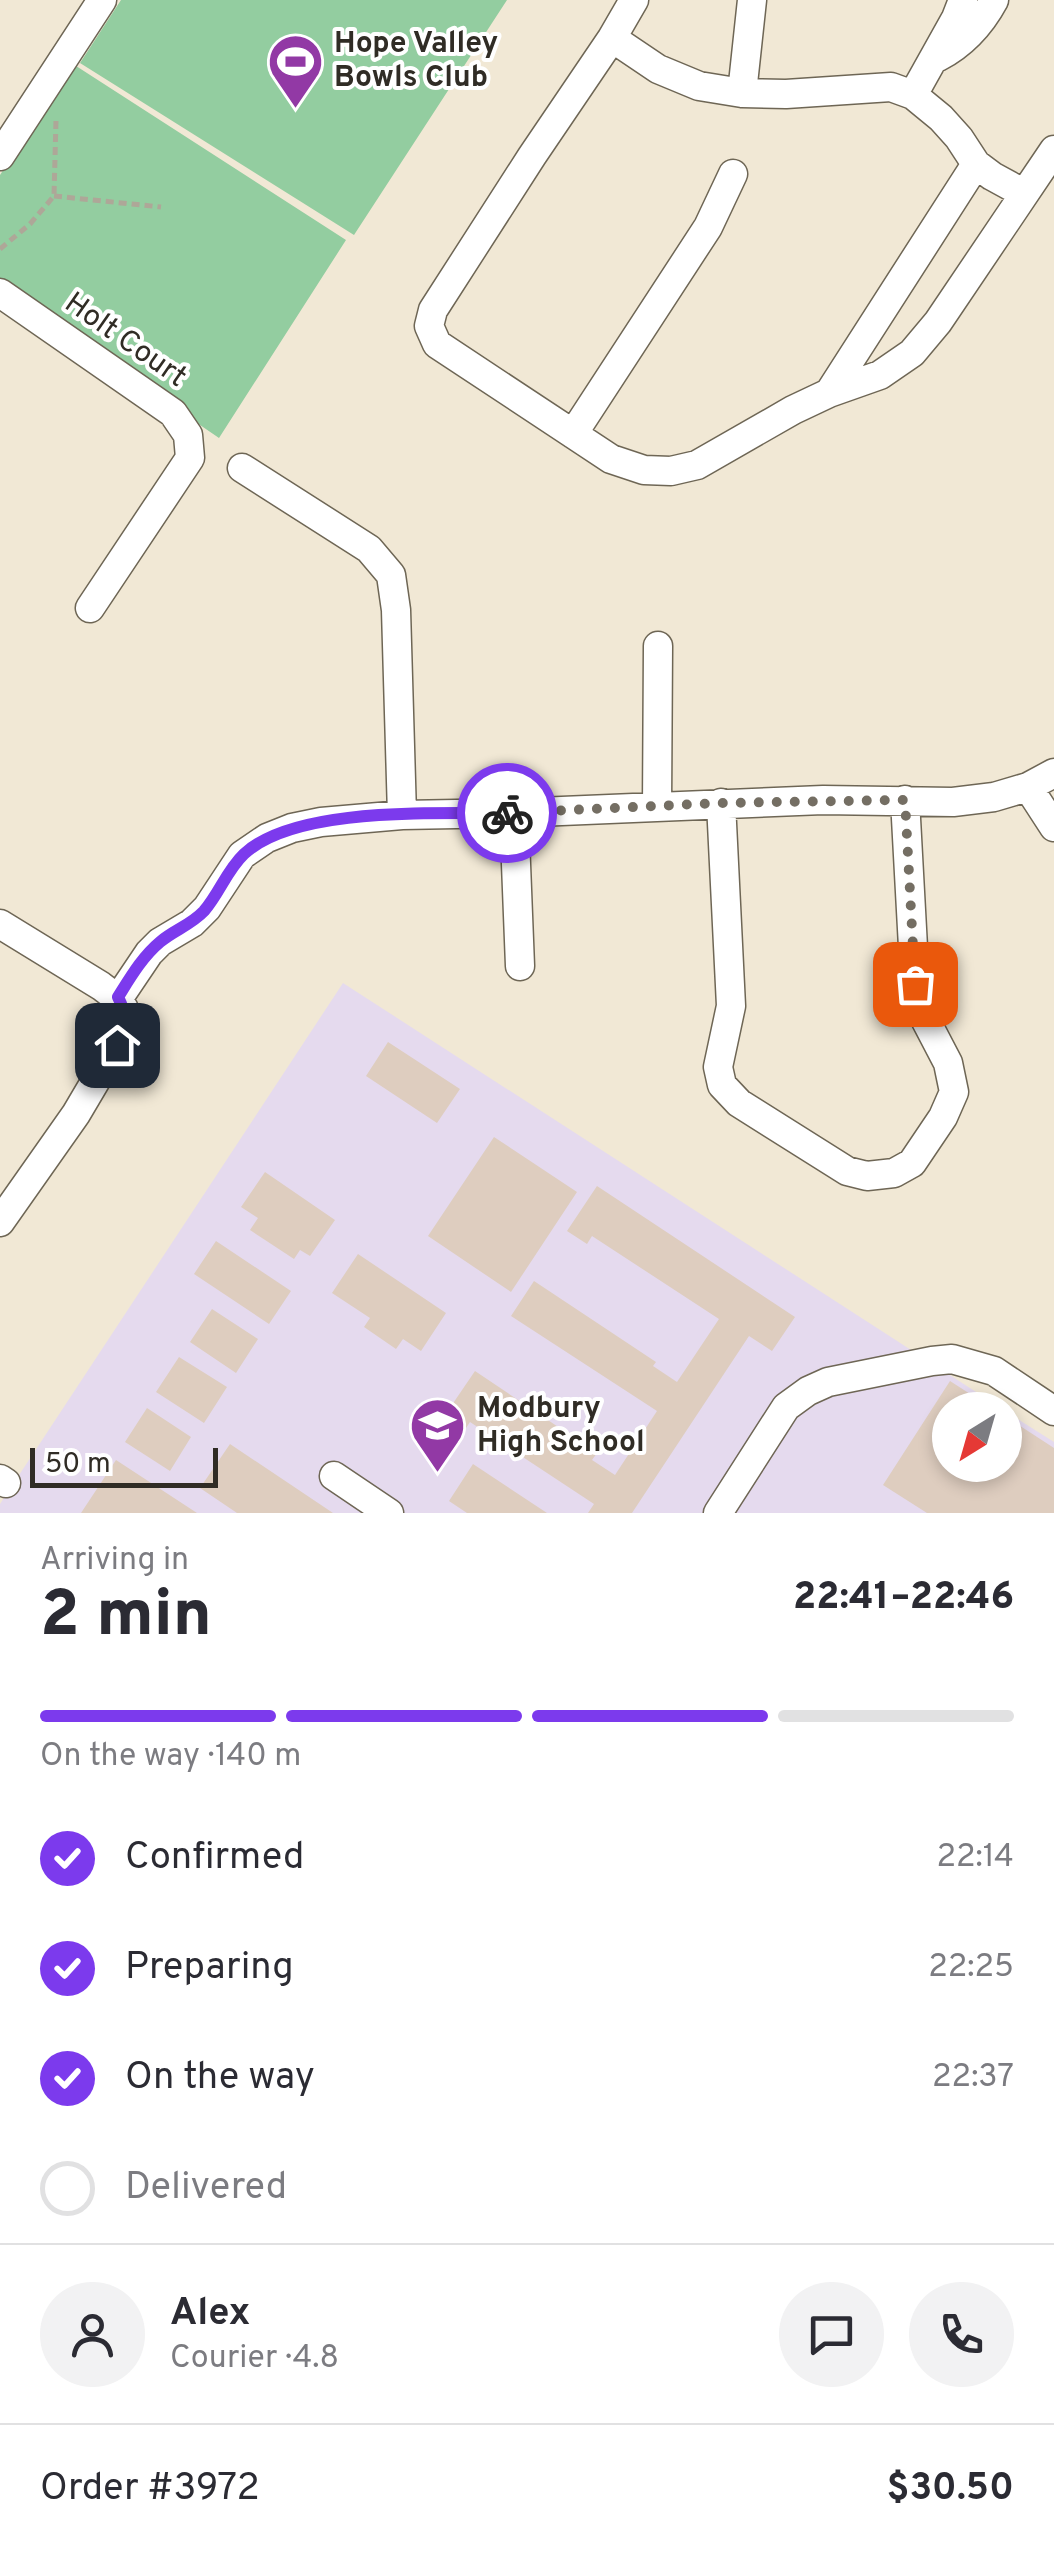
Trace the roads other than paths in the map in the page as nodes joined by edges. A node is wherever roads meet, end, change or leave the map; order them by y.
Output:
1 (102, 0) edge
2 (634, 0) edge
3 (752, 0) edge
4 (963, 0) edge
5 (994, 0) edge
6 (612, 38) junction
7 (932, 60) junction
8 (742, 93) junction
9 (913, 96) junction
10 (1054, 150) edge
11 (0, 156) edge
12 (976, 164) junction
13 (733, 174) dead end
14 (1023, 193) junction
15 (0, 293) edge
16 (828, 393) junction
17 (573, 434) junction
18 (242, 468) dead end
19 (90, 608) dead end
20 (658, 646) dead end
21 (1054, 772) edge
22 (1028, 787) junction
23 (905, 800) junction
24 (720, 803) junction
25 (657, 807) junction
26 (514, 813) junction
27 (402, 814) junction
28 (1054, 827) edge
29 (0, 924) edge
30 (520, 966) dead end
31 (118, 999) junction
32 (0, 1222) edge
33 (1054, 1411) edge
34 (334, 1476) dead end
35 (389, 1513) edge
36 (718, 1513) edge

1 - 11 street
2 - 6 street
3 - 8 street
4 - 7 street
5 - 7 street
6 - 8 street
6 - 17 street
7 - 9 street
8 - 9 street
9 - 12 street
10 - 14 street
12 - 14 street
12 - 16 street
13 - 17 street
14 - 16 street
15 - 19 street, Holt Court
16 - 17 street
18 - 27 street
20 - 25 street
21 - 22 street
22 - 23 street
22 - 28 street
23 - 24 street
23 - 24 street
24 - 25 street
25 - 26 street
26 - 27 street
26 - 30 street
27 - 31 street
29 - 31 street
31 - 32 street
33 - 36 street
34 - 35 street

